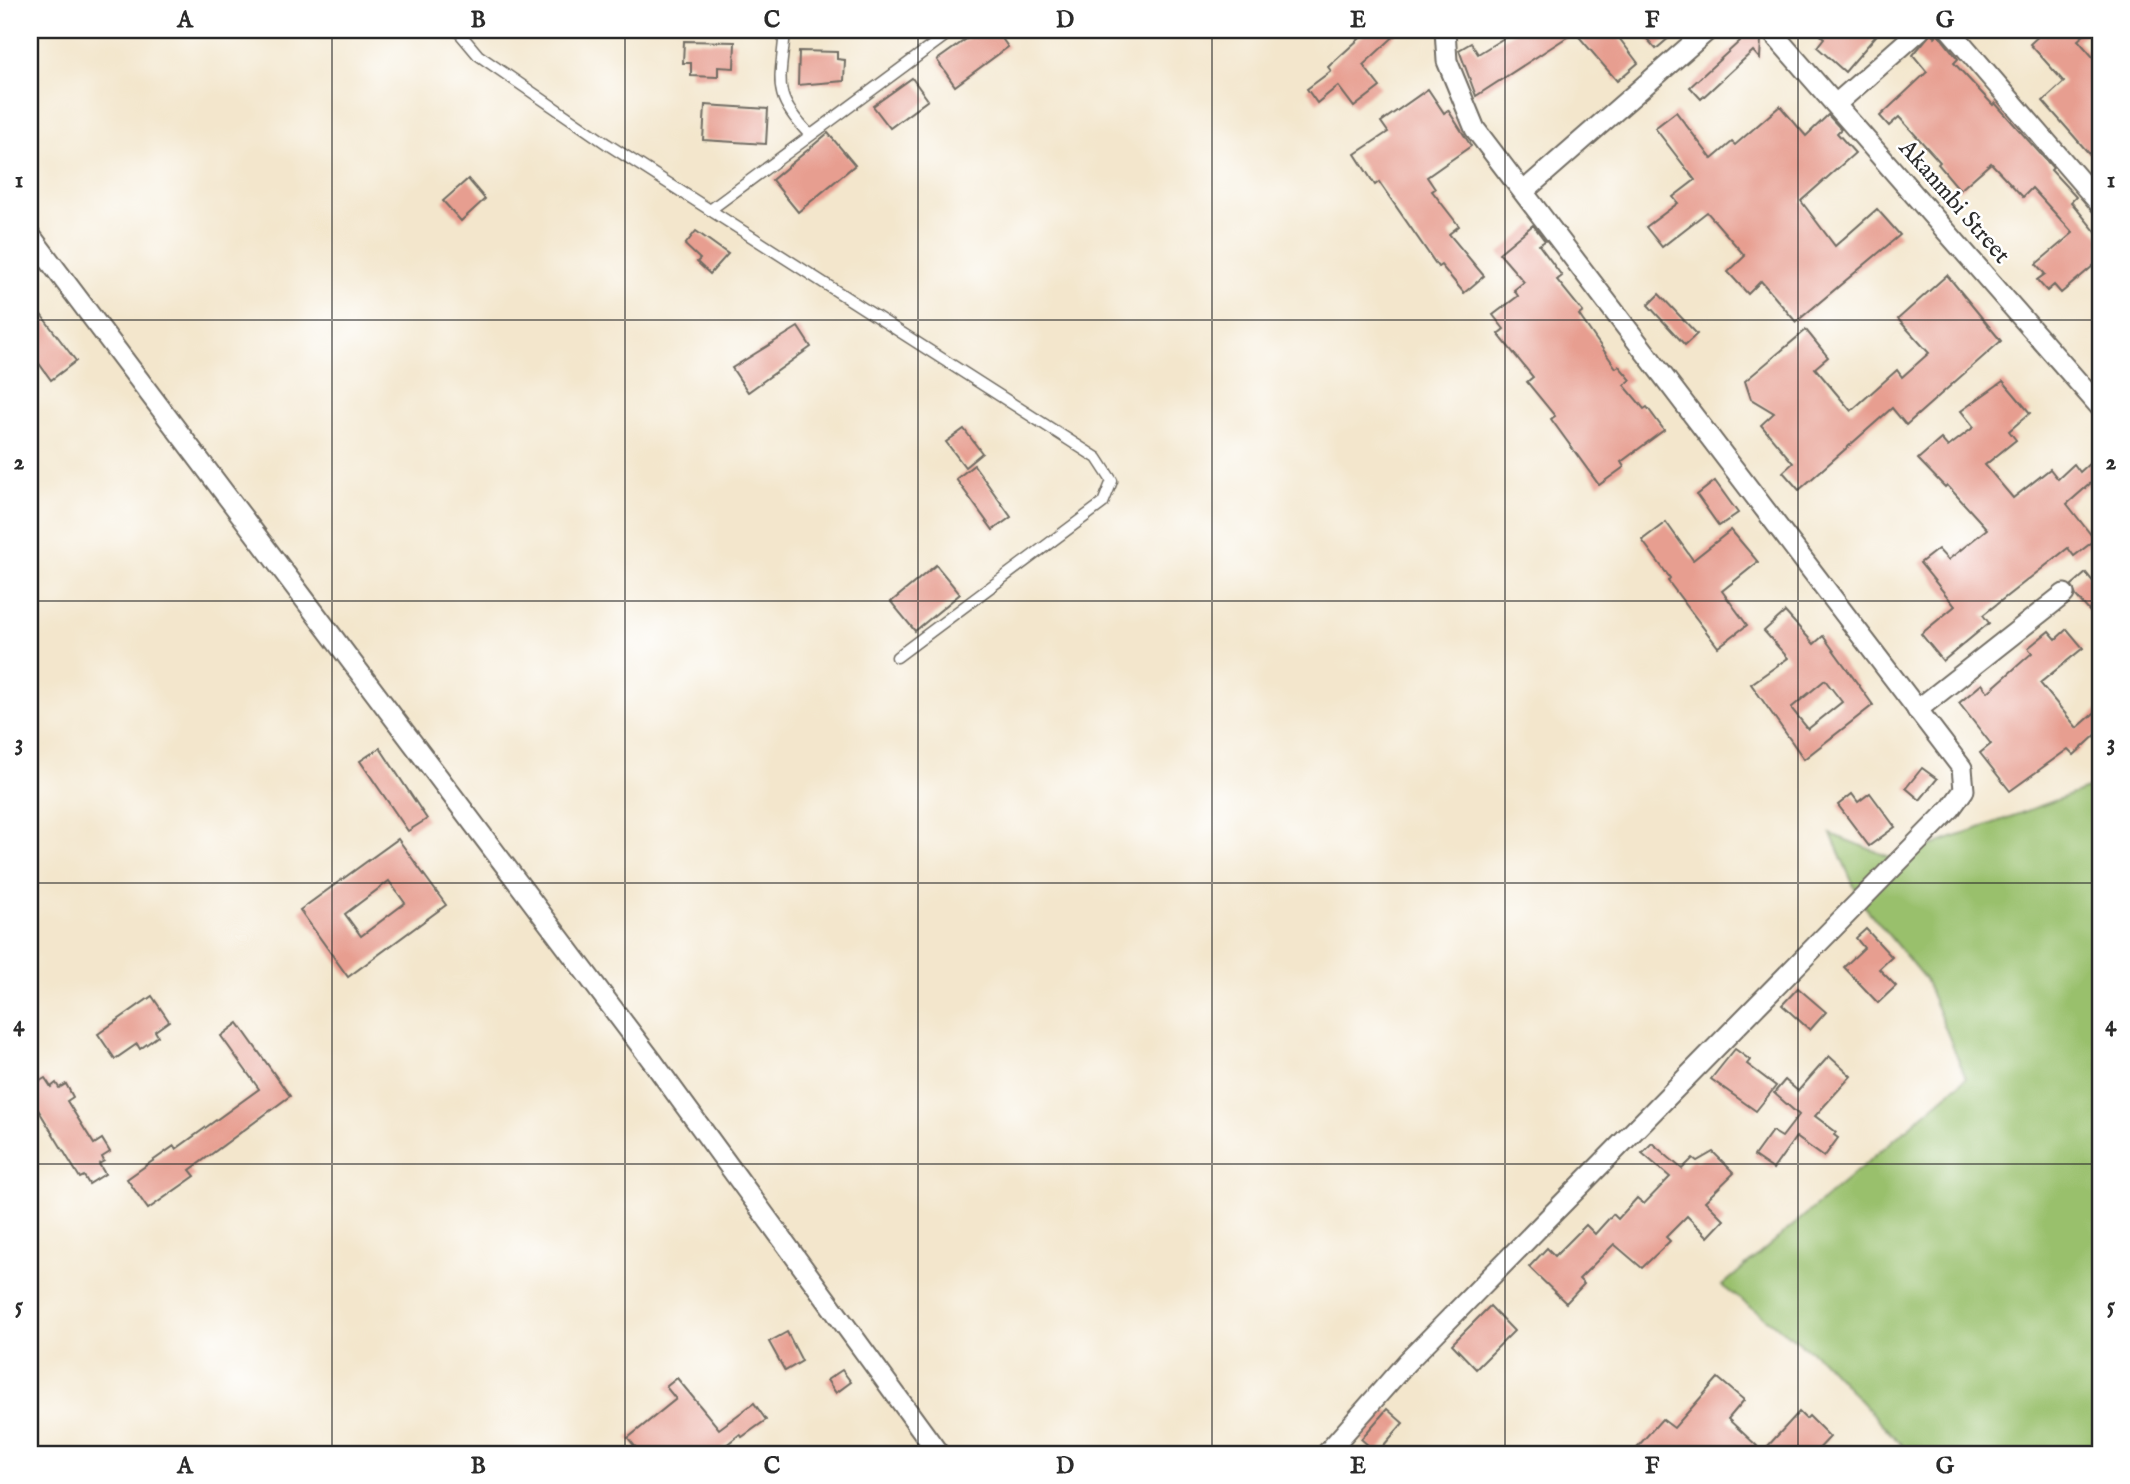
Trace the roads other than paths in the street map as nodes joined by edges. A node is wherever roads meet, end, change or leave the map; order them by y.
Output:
1 (457, 30) edge
2 (785, 30) edge
3 (953, 30) edge
4 (1445, 30) edge
5 (1708, 30) edge
6 (1770, 30) edge
7 (1920, 30) edge
8 (1950, 30) edge
9 (1836, 104) junction
10 (809, 134) junction
11 (1524, 191) junction
12 (2100, 204) edge
13 (710, 210) junction
14 (30, 235) edge
15 (2100, 407) edge
16 (2064, 594) dead end
17 (897, 657) dead end
18 (1917, 709) junction
19 (939, 1454) edge
20 (1326, 1454) edge

1 - 13 lane
2 - 10 lane
3 - 10 lane
4 - 11 street
5 - 11 street
6 - 9 street, Akanmbi Street
7 - 9 street
8 - 12 street
9 - 15 street, Akanmbi Street
10 - 13 lane
11 - 18 street
13 - 17 lane
14 - 19 street
16 - 18 street
18 - 20 street

